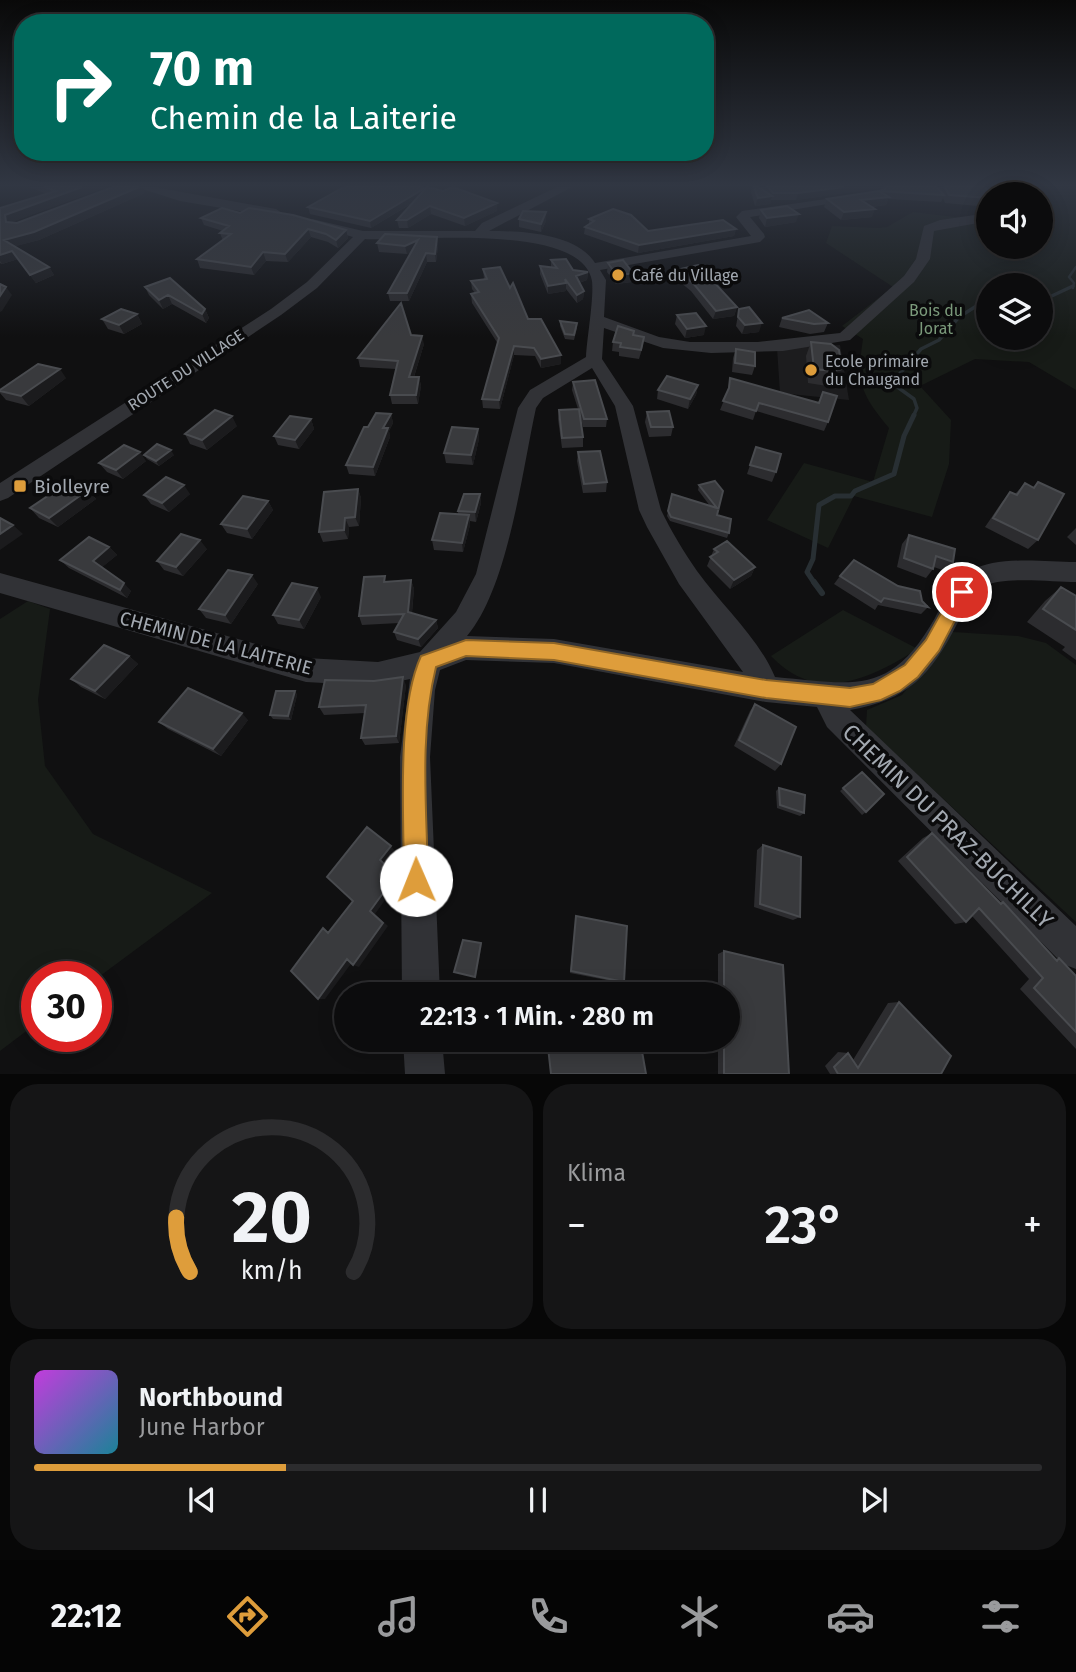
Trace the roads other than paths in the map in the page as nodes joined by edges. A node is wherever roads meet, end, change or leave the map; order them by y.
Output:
1 (360, 237) edge
2 (528, 237) edge
3 (756, 237) edge
4 (927, 237) edge
5 (595, 267) junction
6 (597, 320) junction
7 (594, 359) junction
8 (0, 493) edge
9 (1076, 572) edge
10 (0, 583) edge
11 (428, 662) junction
12 (766, 689) junction
13 (826, 695) junction
14 (1076, 951) edge
15 (421, 982) edge
16 (424, 1052) edge
17 (425, 1073) edge

1 - 8 street, ROUTE DU VILLAGE
2 - 5 street
3 - 5 street
4 - 6 street
5 - 6 street
6 - 7 street
7 - 11 street
7 - 12 street
9 - 13 street, CHEMIN DE LA LAITERIE
10 - 11 street, CHEMIN DE LA LAITERIE
11 - 12 street, CHEMIN DE LA LAITERIE
11 - 15 street
12 - 13 street, CHEMIN DE LA LAITERIE
13 - 14 street, CHEMIN DU PRAZ-BUCHILLY
16 - 17 street

